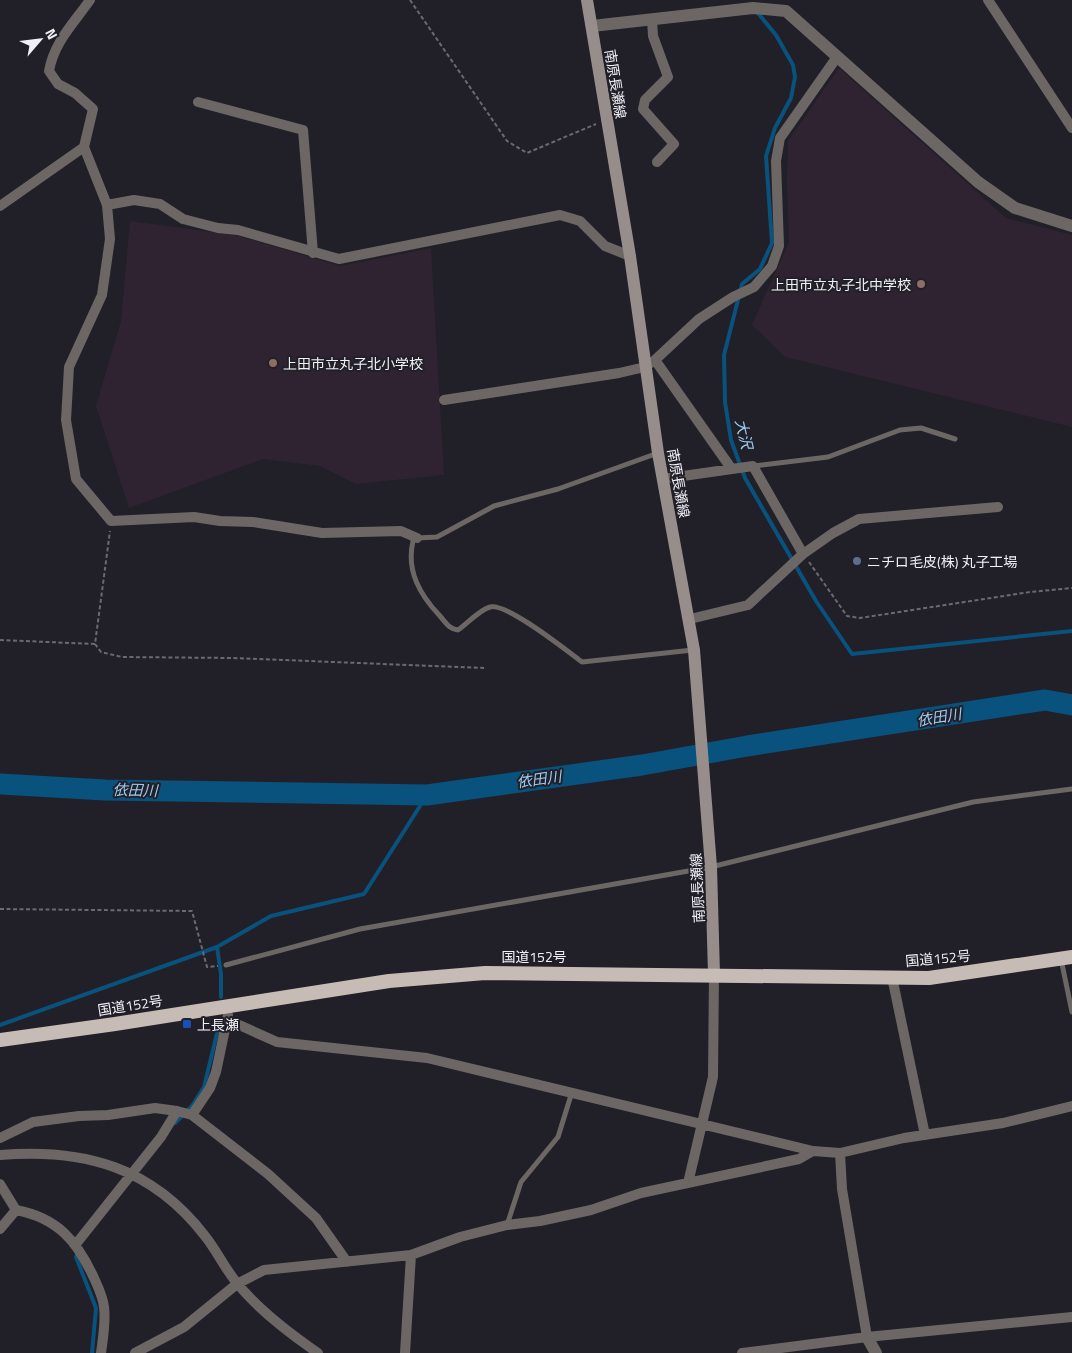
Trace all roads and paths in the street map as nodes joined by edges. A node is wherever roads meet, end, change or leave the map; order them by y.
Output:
1 (90, 0) edge
2 (410, 0) edge
3 (588, 0) edge
4 (988, 0) edge
5 (769, 5) edge
6 (652, 19) junction
7 (592, 26) junction
8 (837, 57) junction
9 (198, 102) dead end
10 (606, 120) junction
11 (1072, 128) edge
12 (84, 147) junction
13 (657, 162) dead end
14 (107, 205) junction
15 (0, 206) edge
16 (1072, 226) edge
17 (313, 253) junction
18 (630, 256) junction
19 (650, 363) junction
20 (444, 400) dead end
21 (955, 439) dead end
22 (658, 453) junction
23 (753, 466) junction
24 (731, 468) junction
25 (662, 479) junction
26 (998, 507) dead end
27 (111, 521) junction
28 (418, 538) junction
29 (803, 554) junction
30 (1072, 588) edge
31 (690, 620) junction
32 (0, 640) edge
33 (95, 644) junction
34 (694, 650) junction
35 (484, 668) dead end
36 (1072, 789) edge
37 (711, 866) junction
38 (0, 908) edge
39 (1067, 958) edge
40 (226, 965) dead end
41 (216, 966) dead end
42 (714, 974) junction
43 (892, 978) junction
44 (1072, 1012) edge
45 (228, 1013) junction
46 (0, 1040) edge
47 (573, 1092) junction
48 (1072, 1106) edge
49 (177, 1111) junction
50 (192, 1115) junction
51 (701, 1124) junction
52 (925, 1135) junction
53 (0, 1138) edge
54 (813, 1151) junction
55 (840, 1153) junction
56 (0, 1155) edge
57 (131, 1173) junction
58 (688, 1183) junction
59 (0, 1184) edge
60 (16, 1210) junction
61 (507, 1225) junction
62 (0, 1229) edge
63 (76, 1244) junction
64 (411, 1255) junction
65 (347, 1262) junction
66 (237, 1284) junction
67 (1072, 1317) edge
68 (867, 1337) junction
69 (101, 1353) edge
70 (135, 1353) edge
71 (318, 1353) edge
72 (404, 1353) edge
73 (742, 1353) edge
74 (876, 1353) edge

1 - 12 street
2 - 10 path
3 - 7 main road, 南原長瀬線
4 - 11 street
5 - 6 street
5 - 8 street
6 - 7 street
6 - 13 street
7 - 10 main road, 南原長瀬線
8 - 16 street
8 - 19 street
9 - 17 street
10 - 18 main road, 南原長瀬線
12 - 14 street
12 - 15 street
14 - 17 street
14 - 27 street
17 - 18 street
18 - 19 main road, 南原長瀬線
19 - 20 street
19 - 22 main road, 南原長瀬線
19 - 24 street
21 - 23 lane
22 - 25 main road, 南原長瀬線
22 - 28 lane
23 - 24 street
23 - 29 street
24 - 25 street
25 - 31 main road, 南原長瀬線
26 - 29 street
27 - 28 street
27 - 33 path
28 - 34 lane
29 - 30 path
29 - 31 street
31 - 34 main road, 南原長瀬線
32 - 33 path
33 - 35 path
34 - 37 main road, 南原長瀬線
36 - 37 lane
37 - 40 lane
37 - 42 main road, 南原長瀬線
38 - 41 path
39 - 43 highway, 国道152号
39 - 44 lane
42 - 43 highway, 国道152号
42 - 45 highway, 国道152号
42 - 51 street
43 - 52 street
45 - 46 highway, 国道152号
45 - 47 street
45 - 50 street
47 - 51 street
47 - 61 lane
48 - 52 street
49 - 50 street
49 - 53 street
49 - 57 street
50 - 65 street
51 - 54 street
51 - 58 street
52 - 55 street
54 - 55 street
54 - 58 street
55 - 68 street
56 - 57 street
57 - 63 street
57 - 66 street
58 - 61 street
59 - 60 street
60 - 62 street
60 - 63 street
61 - 64 street
63 - 69 street
64 - 65 street
64 - 72 street
65 - 66 street
66 - 70 street
66 - 71 street
67 - 68 street
68 - 73 street
68 - 74 street

